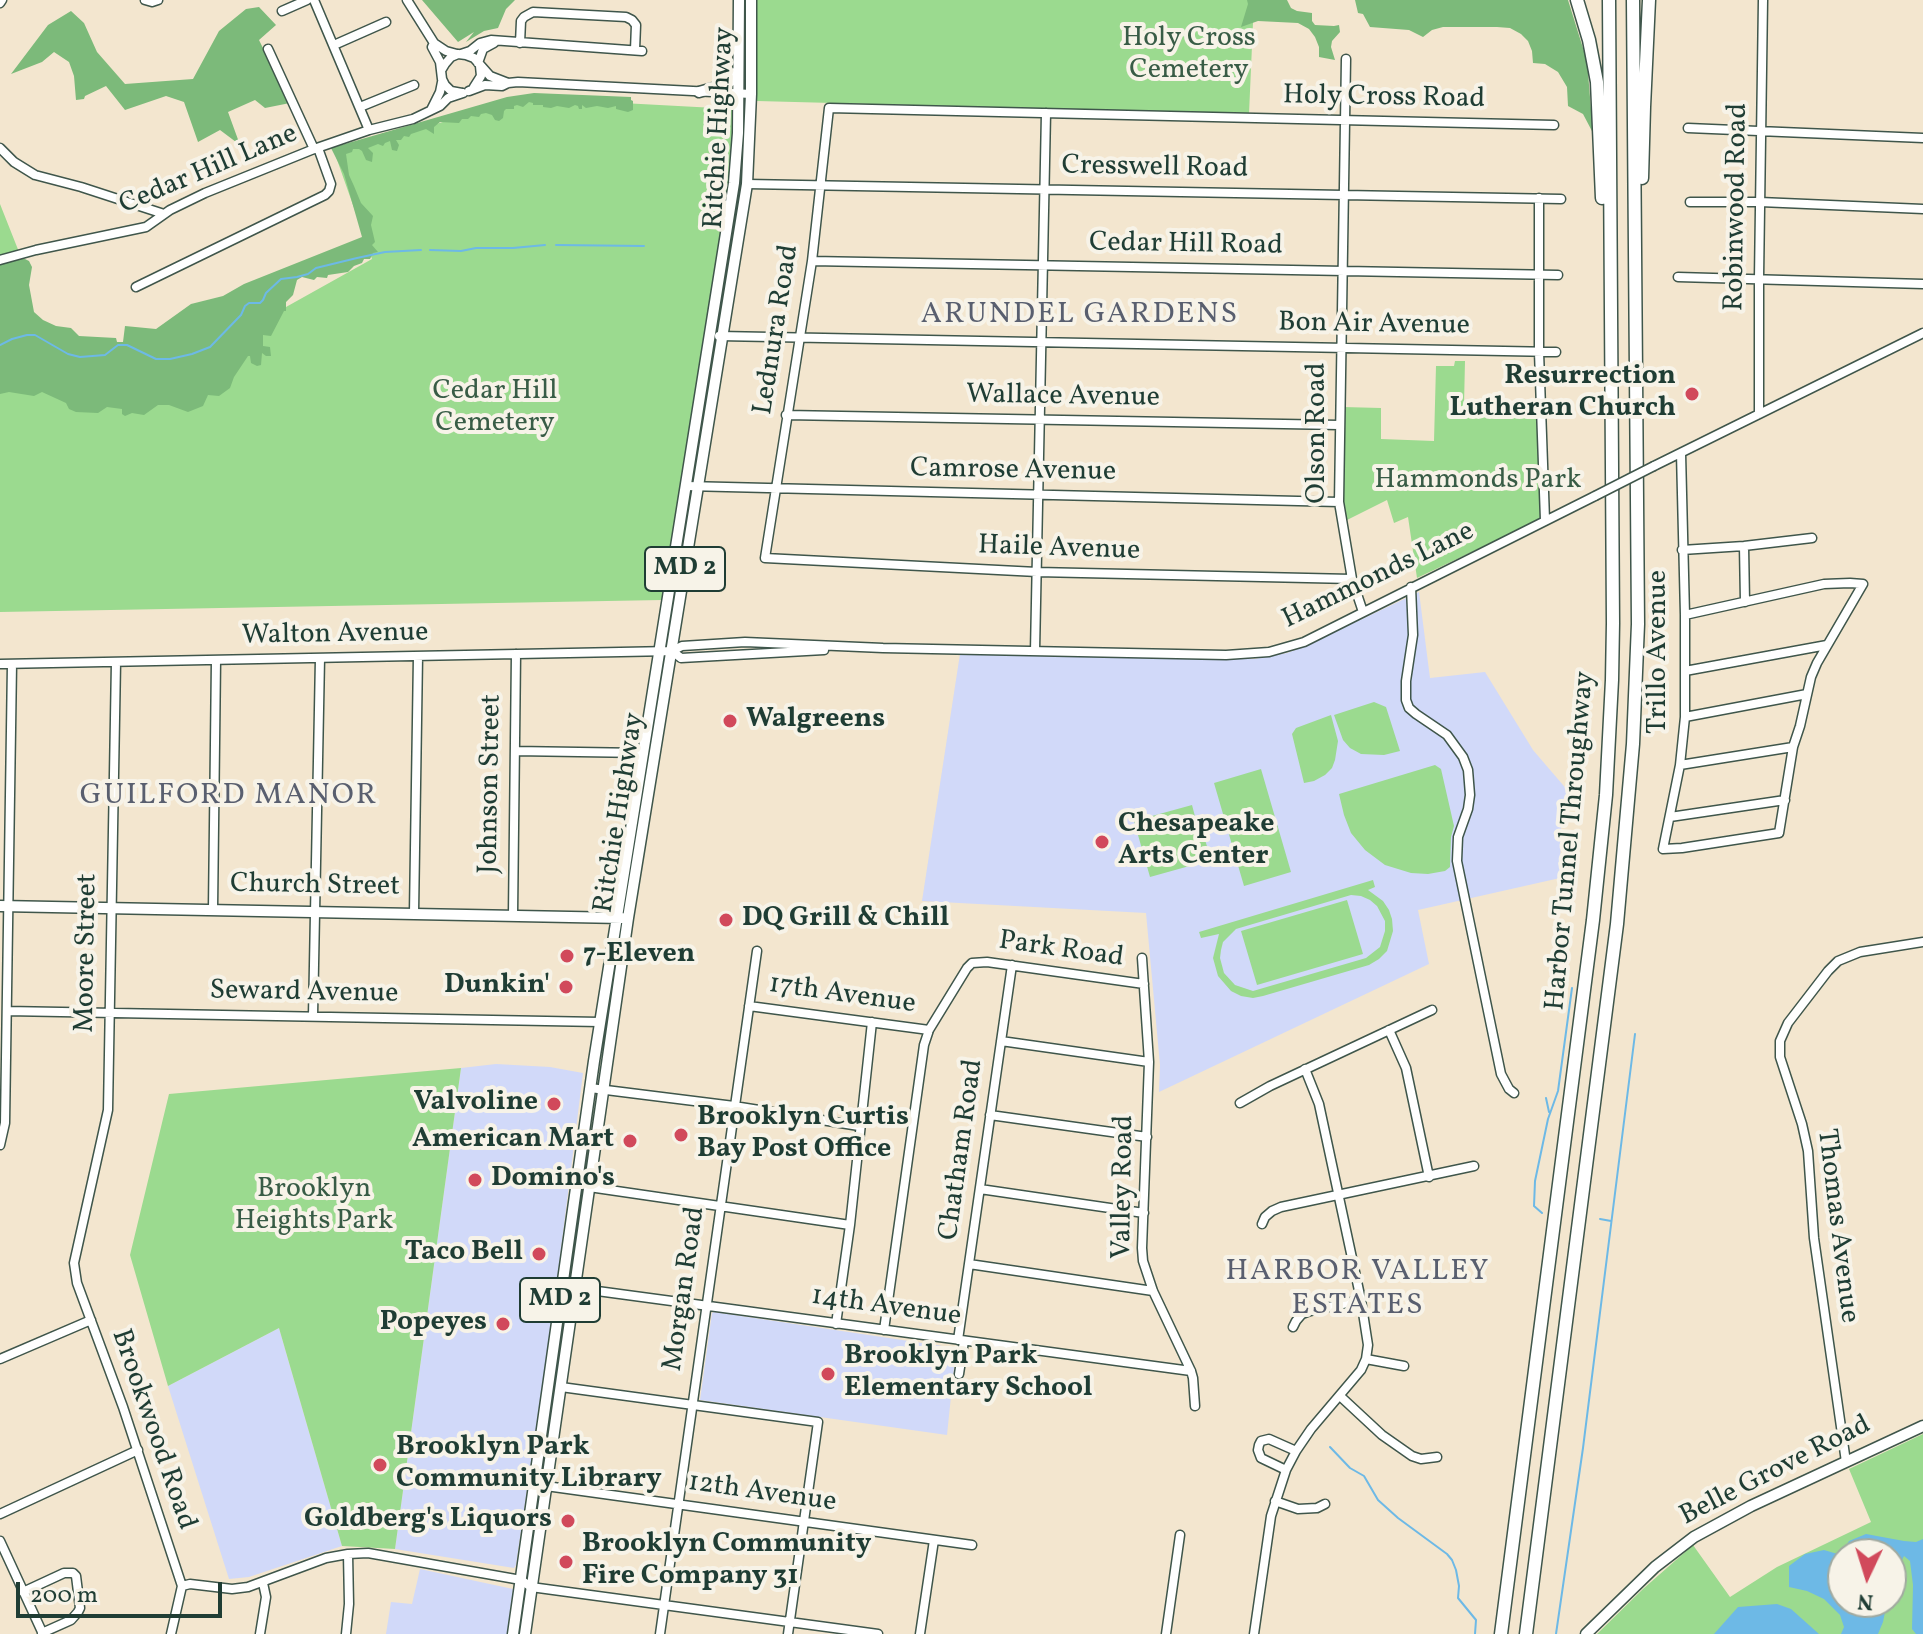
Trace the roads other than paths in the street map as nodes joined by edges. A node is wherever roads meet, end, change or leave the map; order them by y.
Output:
1 (145, 0) edge
2 (158, 0) edge
3 (307, 0) edge
4 (314, 0) edge
5 (407, 0) edge
6 (739, 0) edge
7 (751, 0) edge
8 (1577, 0) edge
9 (1609, 0) edge
10 (1633, 0) edge
11 (1649, 0) edge
12 (1763, 0) edge
13 (282, 11) dead end
14 (386, 22) dead end
15 (500, 41) junction
16 (434, 43) junction
17 (520, 43) junction
18 (334, 45) junction
19 (268, 49) dead end
20 (459, 54) junction
21 (1346, 59) dead end
22 (479, 65) junction
23 (738, 68) junction
24 (442, 77) junction
25 (508, 83) junction
26 (414, 85) dead end
27 (466, 92) junction
28 (699, 92) junction
29 (738, 94) junction
30 (751, 94) junction
31 (360, 107) junction
32 (829, 108) joint
33 (431, 110) junction
34 (1046, 113) junction
35 (1344, 120) junction
36 (1554, 125) dead end
37 (1688, 128) dead end
38 (369, 130) junction
39 (1761, 130) junction
40 (1923, 138) edge
41 (0, 148) edge
42 (316, 149) junction
43 (747, 184) junction
44 (821, 185) junction
45 (1045, 189) junction
46 (1342, 195) junction
47 (1539, 198) junction
48 (1561, 199) dead end
49 (1690, 202) dead end
50 (1760, 202) junction
51 (1923, 209) edge
52 (164, 214) junction
53 (1635, 237) junction
54 (0, 260) edge
55 (812, 261) junction
56 (1043, 265) junction
57 (1341, 271) junction
58 (1538, 275) junction
59 (1558, 275) dead end
60 (1678, 277) dead end
61 (1759, 278) junction
62 (1923, 284) edge
63 (136, 287) dead end
64 (1923, 333) edge
65 (711, 335) junction
66 (724, 336) junction
67 (800, 337) junction
68 (1042, 342) junction
69 (1341, 348) junction
70 (1539, 352) junction
71 (1556, 352) dead end
72 (1612, 413) junction
73 (1759, 414) junction
74 (786, 415) junction
75 (1041, 420) junction
76 (1339, 425) junction
77 (1681, 453) junction
78 (686, 486) junction
79 (699, 486) junction
80 (775, 488) junction
81 (1040, 494) junction
82 (1339, 502) junction
83 (1545, 520) junction
84 (1812, 538) dead end
85 (1744, 546) junction
86 (1682, 550) junction
87 (765, 558) joint
88 (1037, 572) junction
89 (1352, 579) junction
90 (1411, 587) junction
91 (1745, 602) junction
92 (1363, 612) junction
93 (1685, 615) junction
94 (745, 642) junction
95 (789, 644) junction
96 (1827, 645) junction
97 (854, 647) junction
98 (672, 651) junction
99 (1035, 651) junction
100 (659, 652) junction
101 (516, 654) junction
102 (746, 655) junction
103 (418, 656) junction
104 (719, 656) junction
105 (320, 658) junction
106 (216, 660) junction
107 (116, 662) junction
108 (0, 664) edge
109 (12, 664) junction
110 (1685, 671) junction
111 (1807, 694) junction
112 (1685, 717) junction
113 (1793, 747) junction
114 (515, 751) junction
115 (643, 753) junction
116 (1680, 765) junction
117 (1785, 800) junction
118 (1670, 817) junction
119 (4, 906) edge
120 (112, 908) junction
121 (213, 909) junction
122 (315, 911) junction
123 (414, 913) junction
124 (513, 915) junction
125 (622, 918) junction
126 (1923, 942) edge
127 (757, 951) dead end
128 (1142, 958) dead end
129 (1012, 965) junction
130 (1144, 984) junction
131 (749, 1006) junction
132 (1432, 1010) dead end
133 (7, 1011) junction
134 (110, 1013) junction
135 (313, 1016) junction
136 (600, 1022) junction
137 (872, 1022) junction
138 (929, 1030) junction
139 (1389, 1030) junction
140 (1001, 1041) junction
141 (1149, 1062) junction
142 (1305, 1069) junction
143 (590, 1088) junction
144 (603, 1089) junction
145 (1514, 1093) dead end
146 (1240, 1103) dead end
147 (734, 1106) junction
148 (990, 1115) junction
149 (859, 1126) junction
150 (1147, 1137) junction
151 (0, 1145) edge
152 (1474, 1166) dead end
153 (1429, 1177) junction
154 (589, 1187) junction
155 (980, 1189) junction
156 (1338, 1197) junction
157 (720, 1206) junction
158 (1144, 1213) junction
159 (1262, 1224) dead end
160 (850, 1225) junction
161 (78, 1241) joint
162 (969, 1264) junction
163 (575, 1288) junction
164 (1153, 1291) junction
165 (1361, 1300) junction
166 (706, 1306) junction
167 (91, 1320) junction
168 (836, 1324) junction
169 (1293, 1327) dead end
170 (884, 1330) junction
171 (961, 1340) junction
172 (0, 1359) edge
173 (1366, 1359) junction
174 (1404, 1366) dead end
175 (1191, 1371) junction
176 (959, 1374) dead end
177 (561, 1387) junction
178 (1340, 1396) junction
179 (692, 1405) junction
180 (1195, 1406) dead end
181 (1923, 1426) edge
182 (138, 1450) junction
183 (1296, 1451) junction
184 (1437, 1457) dead end
185 (1846, 1462) junction
186 (1286, 1470) junction
187 (546, 1486) junction
188 (1275, 1501) junction
189 (1325, 1504) dead end
190 (678, 1505) junction
191 (0, 1514) edge
192 (804, 1522) junction
193 (1180, 1535) dead end
194 (934, 1540) junction
195 (0, 1541) edge
196 (972, 1545) dead end
197 (348, 1554) junction
198 (521, 1580) junction
199 (263, 1583) junction
200 (182, 1586) junction
201 (531, 1587) junction
202 (23, 1592) junction
203 (664, 1605) junction
204 (790, 1622) junction
205 (42, 1634) edge
206 (171, 1634) edge
207 (260, 1634) edge
208 (346, 1634) edge
209 (513, 1634) edge
210 (525, 1634) edge
211 (660, 1634) edge
212 (788, 1634) edge
213 (878, 1634) edge
214 (920, 1634) edge
215 (1166, 1634) edge
216 (1254, 1634) edge
217 (1501, 1634) edge
218 (1526, 1634) edge
219 (1586, 1634) edge

1 - 2 street
3 - 13 street
4 - 18 street
5 - 16 street
6 - 23 main road, Ritchie Highway / MD 2
7 - 30 main road, Ritchie Highway / MD 2
8 - 72 highway
9 - 72 highway, Harbor Tunnel Throughway
10 - 53 highway, Harbor Tunnel Throughway
11 - 53 highway
12 - 39 street, Robinwood Road
14 - 18 street
15 - 17 street
15 - 20 street
15 - 22 street
16 - 20 street
16 - 24 street
17 - 17 street
18 - 31 street
19 - 42 street
20 - 22 street
20 - 24 street
21 - 35 street, Olson Road
22 - 25 street
22 - 27 street
23 - 28 main road
23 - 29 main road, Ritchie Highway / MD 2
24 - 27 street
24 - 33 street
25 - 27 street, Cedar Hill Lane
25 - 28 street
26 - 31 street
27 - 33 street, Cedar Hill Lane
28 - 29 street
29 - 30 street
29 - 65 main road, Ritchie Highway / MD 2
30 - 43 main road, Ritchie Highway / MD 2
31 - 38 street
32 - 34 street, Holy Cross Road
32 - 44 street, Lednura Road
33 - 38 street, Cedar Hill Lane
34 - 35 street, Holy Cross Road
34 - 45 street
35 - 36 street, Holy Cross Road
35 - 46 street, Olson Road
37 - 39 street
38 - 42 street, Cedar Hill Lane
39 - 40 street
39 - 50 street, Robinwood Road
41 - 52 street
42 - 52 street, Cedar Hill Lane
42 - 63 street
43 - 44 street, Cresswell Road
43 - 66 main road, Ritchie Highway / MD 2
44 - 45 street, Cresswell Road
44 - 55 street, Lednura Road
45 - 46 street, Cresswell Road
45 - 56 street
46 - 47 street, Cresswell Road
46 - 57 street, Olson Road
47 - 48 street, Cresswell Road
47 - 58 street
49 - 50 street
50 - 51 street
50 - 61 street, Robinwood Road
52 - 54 street, Cedar Hill Lane
53 - 218 highway, Harbor Tunnel Throughway
55 - 56 street, Cedar Hill Road
55 - 67 street, Lednura Road
56 - 57 street, Cedar Hill Road
56 - 68 street
57 - 58 street, Cedar Hill Road
57 - 69 street, Olson Road
58 - 59 street, Cedar Hill Road
58 - 70 street
60 - 61 street
61 - 62 street
61 - 73 street, Robinwood Road
64 - 73 street, Hammonds Lane
65 - 66 street, Bon Air Avenue
65 - 78 main road, Ritchie Highway / MD 2
66 - 67 street, Bon Air Avenue
66 - 79 main road, Ritchie Highway / MD 2
67 - 68 street, Bon Air Avenue
67 - 74 street, Lednura Road
68 - 69 street, Bon Air Avenue
68 - 75 street
69 - 70 street, Bon Air Avenue
69 - 76 street, Olson Road
70 - 71 street, Bon Air Avenue
70 - 83 street
72 - 217 highway, Harbor Tunnel Throughway
73 - 77 street, Hammonds Lane
74 - 75 street, Wallace Avenue
74 - 80 street, Lednura Road
75 - 76 street, Wallace Avenue
75 - 81 street
76 - 82 street, Olson Road
77 - 83 street, Hammonds Lane, bridge
77 - 86 street, Trillo Avenue
78 - 79 street, Camrose Avenue
78 - 100 main road, Ritchie Highway / MD 2
79 - 80 street, Camrose Avenue
79 - 98 main road, Ritchie Highway / MD 2
80 - 81 street, Camrose Avenue
80 - 87 street, Lednura Road
81 - 82 street, Camrose Avenue
81 - 88 street
82 - 89 street, Olson Road
83 - 90 street, Hammonds Lane
84 - 85 street
85 - 86 street
85 - 91 street
86 - 93 street, Trillo Avenue
87 - 88 street, Haile Avenue
88 - 89 street, Haile Avenue
88 - 99 street
89 - 92 street, Olson Road
90 - 92 street, Hammonds Lane
90 - 145 street
91 - 93 street
91 - 96 street
92 - 99 street, Hammonds Lane
93 - 110 street, Trillo Avenue
94 - 95 street, Hammonds Lane
94 - 98 street, Hammonds Lane
94 - 104 street
95 - 97 street, Hammonds Lane
95 - 102 street
96 - 110 street
96 - 111 street
97 - 99 street, Hammonds Lane
97 - 102 street, Hammonds Lane
98 - 100 street, Walton Avenue
98 - 104 street, Hammonds Lane
98 - 125 main road, Ritchie Highway / MD 2
100 - 101 street, Walton Avenue
100 - 115 main road, Ritchie Highway / MD 2
101 - 103 street, Walton Avenue
101 - 114 street, Johnson Street
102 - 104 street, Hammonds Lane
103 - 105 street, Walton Avenue
103 - 123 street
105 - 106 street, Walton Avenue
105 - 122 street
106 - 107 street, Walton Avenue
106 - 121 street
107 - 109 street, Walton Avenue
107 - 120 street, Moore Street
108 - 109 street, Walton Avenue
109 - 119 street
110 - 112 street, Trillo Avenue
111 - 112 street
111 - 113 street
112 - 116 street, Trillo Avenue
113 - 116 street
113 - 117 street
114 - 115 street
114 - 124 street, Johnson Street
115 - 125 main road, Ritchie Highway / MD 2
116 - 118 street, Trillo Avenue
117 - 118 street
117 - 118 street, Trillo Avenue
119 - 120 main road, Church Street
119 - 133 street
120 - 121 main road, Church Street
120 - 134 street, Moore Street
121 - 122 main road, Church Street
122 - 123 main road, Church Street
122 - 135 street
123 - 124 main road, Church Street
124 - 125 main road, Church Street
125 - 136 main road, Ritchie Highway / MD 2
125 - 144 main road, Ritchie Highway / MD 2
126 - 185 street, Thomas Avenue
127 - 131 street, Morgan Road
128 - 130 street, Valley Road
129 - 130 street, Park Road
129 - 138 street, Park Road
129 - 140 street, Chatham Road
130 - 141 street, Valley Road
131 - 137 street, 17th Avenue
131 - 147 street, Morgan Road
132 - 139 street
133 - 134 street, Seward Avenue
133 - 151 street
134 - 135 street, Seward Avenue
134 - 161 street, Moore Street
135 - 136 street, Seward Avenue
136 - 143 main road, Ritchie Highway / MD 2
137 - 138 street, 17th Avenue
137 - 149 street
138 - 170 street, Park Road
139 - 142 street
139 - 153 street
140 - 141 street
140 - 148 street, Chatham Road
141 - 150 street, Valley Road
142 - 146 street
142 - 156 street
143 - 144 street
143 - 198 main road, Ritchie Highway / MD 2
144 - 147 street
144 - 154 main road, Ritchie Highway / MD 2
147 - 149 street
147 - 157 street, Morgan Road
148 - 150 street
148 - 155 street, Chatham Road
149 - 160 street
150 - 158 street, Valley Road
152 - 153 street
153 - 156 street
154 - 157 street
154 - 163 main road, Ritchie Highway / MD 2
155 - 158 street
155 - 162 street, Chatham Road
156 - 159 street
156 - 165 street
157 - 160 street
157 - 166 street, Morgan Road
158 - 164 street, Valley Road
160 - 168 street
161 - 167 street, Brookwood Road
162 - 164 street
162 - 171 street, Chatham Road
163 - 166 street, 14th Avenue
163 - 177 main road, Ritchie Highway / MD 2
164 - 175 street, Valley Road
165 - 169 street
165 - 173 street
166 - 168 street, 14th Avenue
166 - 179 street, Morgan Road
167 - 172 street
167 - 182 street, Brookwood Road
168 - 170 street, 14th Avenue
170 - 171 street, 14th Avenue
171 - 175 street, 14th Avenue
171 - 176 street, Chatham Road
173 - 174 street
173 - 178 street
175 - 180 street, Valley Road
177 - 179 street
177 - 187 main road, Ritchie Highway / MD 2
178 - 183 street
178 - 184 street
179 - 190 street, Morgan Road
179 - 192 street
181 - 185 main road, Belle Grove Road
182 - 191 street
182 - 200 street, Brookwood Road
183 - 186 street
183 - 186 street
185 - 219 main road, Belle Grove Road
186 - 188 street
187 - 190 street, 12th Avenue
187 - 201 main road, Ritchie Highway / MD 2
188 - 189 street
188 - 216 street
190 - 192 street, 12th Avenue
190 - 203 street, Morgan Road
192 - 194 street, 12th Avenue
192 - 204 street
193 - 215 street
194 - 196 street, 12th Avenue
194 - 214 street
195 - 202 street
197 - 198 street
197 - 199 street
197 - 208 street
198 - 201 street
198 - 209 main road, Ritchie Highway / MD 2
199 - 200 street
199 - 207 street
200 - 206 street
201 - 203 street
201 - 210 main road, Ritchie Highway / MD 2
202 - 205 street
202 - 205 street
203 - 204 street
203 - 211 street, Morgan Road
204 - 212 street
204 - 213 street

